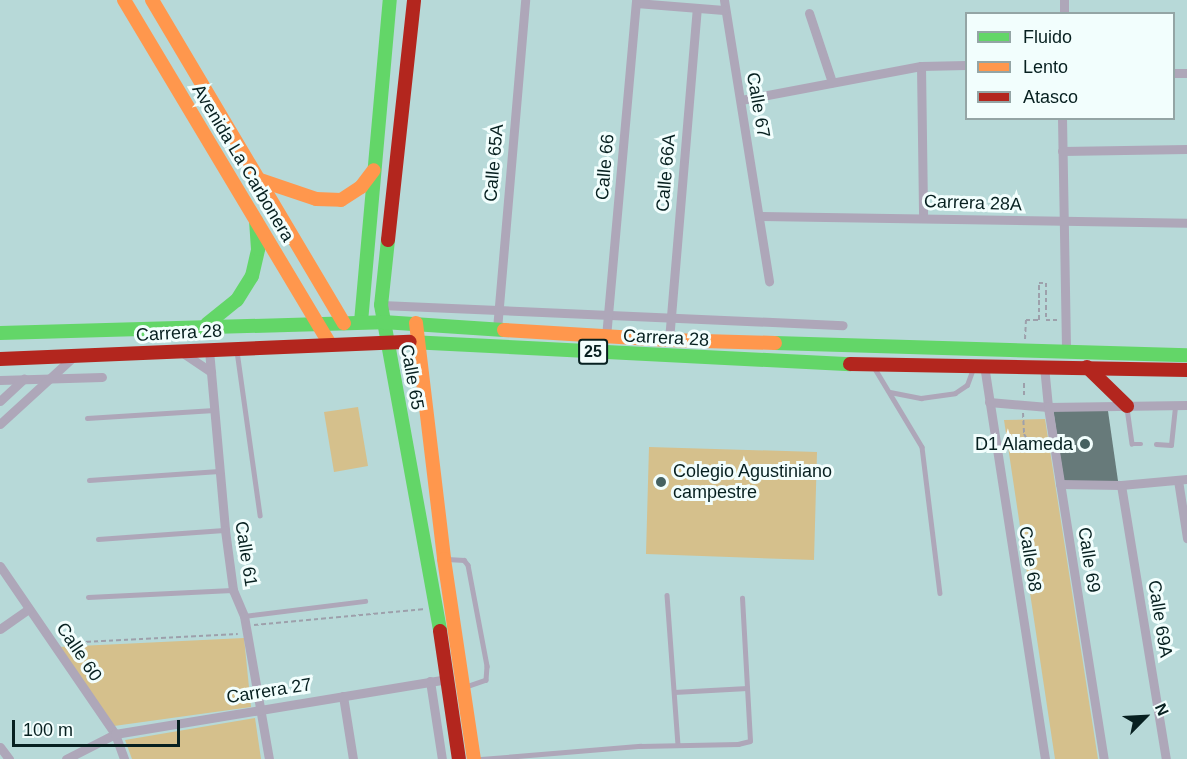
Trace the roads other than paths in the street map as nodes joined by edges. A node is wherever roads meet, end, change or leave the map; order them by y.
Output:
1 (124, 0) edge
2 (152, 0) edge
3 (390, 0) edge
4 (414, 0) edge
5 (525, 0) edge
6 (636, 2) edge
7 (724, 5) edge
8 (697, 9) junction
9 (809, 13) dead end
10 (965, 65) edge
11 (921, 66) junction
12 (832, 82) junction
13 (741, 100) junction
14 (1062, 120) edge
15 (1187, 149) edge
16 (1062, 151) junction
17 (374, 170) junction
18 (260, 180) junction
19 (759, 216) junction
20 (922, 218) junction
21 (256, 221) junction
22 (1064, 222) junction
23 (1187, 223) edge
24 (769, 281) dead end
25 (381, 305) junction
26 (498, 312) junction
27 (608, 316) junction
28 (670, 318) junction
29 (361, 322) junction
30 (383, 322) junction
31 (345, 323) junction
32 (416, 323) junction
33 (318, 324) junction
34 (204, 325) junction
35 (843, 325) dead end
36 (497, 329) junction
37 (0, 333) edge
38 (606, 337) junction
39 (669, 339) junction
40 (388, 342) junction
41 (418, 342) junction
42 (330, 344) junction
43 (237, 348) junction
44 (209, 350) junction
45 (1066, 350) junction
46 (182, 352) junction
47 (1187, 355) edge
48 (74, 356) junction
49 (0, 359) edge
50 (979, 364) junction
51 (873, 365) junction
52 (1044, 366) junction
53 (1087, 367) junction
54 (1187, 370) edge
55 (211, 372) junction
56 (102, 377) dead end
57 (50, 378) junction
58 (24, 379) junction
59 (0, 380) edge
60 (890, 392) junction
61 (0, 401) edge
62 (989, 402) junction
63 (1175, 405) junction
64 (1187, 405) edge
65 (1127, 406) junction
66 (1048, 407) junction
67 (214, 410) junction
68 (87, 418) dead end
69 (0, 424) edge
70 (1141, 444) dead end
71 (1156, 444) dead end
72 (219, 471) junction
73 (1183, 479) edge
74 (89, 480) dead end
75 (1060, 484) junction
76 (1121, 484) junction
77 (260, 515) dead end
78 (225, 530) junction
79 (1187, 538) edge
80 (98, 539) dead end
81 (444, 559) junction
82 (0, 567) edge
83 (233, 590) junction
84 (940, 593) dead end
85 (668, 595) dead end
86 (88, 597) dead end
87 (742, 598) dead end
88 (365, 601) dead end
89 (29, 609) junction
90 (245, 625) junction
91 (0, 629) edge
92 (447, 678) junction
93 (429, 681) junction
94 (464, 688) junction
95 (747, 688) junction
96 (674, 692) junction
97 (343, 696) junction
98 (261, 710) junction
99 (115, 734) junction
100 (678, 745) junction
101 (0, 747) edge
102 (9, 759) edge
103 (66, 759) edge
104 (124, 759) edge
105 (269, 759) edge
106 (354, 759) edge
107 (442, 759) edge
108 (459, 759) edge
109 (474, 759) edge
110 (481, 759) edge
111 (1045, 759) edge
112 (1104, 759) edge
113 (1166, 759) edge

1 - 21 main road, Avenida La Carbonera
2 - 18 main road, Avenida La Carbonera
3 - 17 main road
4 - 25 main road, Calle 65
5 - 26 street, Calle 65A
6 - 8 street
6 - 27 street, Calle 66
7 - 8 street
7 - 13 street, Calle 67
8 - 28 street, Calle 66A
9 - 12 street
10 - 11 street
11 - 12 street
11 - 20 street
12 - 13 street
13 - 19 street, Calle 67
14 - 16 street
15 - 16 street
16 - 22 street
17 - 18 main road
17 - 29 main road
18 - 31 main road, Avenida La Carbonera
19 - 20 street, Carrera 28A
19 - 24 street, Calle 67
20 - 22 street, Carrera 28A
21 - 33 main road, Avenida La Carbonera
21 - 34 main road
22 - 23 street, Carrera 28A
22 - 45 street
25 - 26 street
25 - 30 main road, Calle 65
26 - 27 street
26 - 36 street, Calle 65A
27 - 28 street
27 - 38 street, Calle 66
28 - 35 street
28 - 39 street, Calle 66A
29 - 30 main road, Carrera 28 / 25
29 - 31 main road, Carrera 28 / 25
30 - 32 main road, Carrera 28 / 25
30 - 40 main road, Calle 65
31 - 33 main road, Carrera 28 / 25
32 - 36 main road, Carrera 28 / 25
32 - 41 main road, Calle 65
33 - 34 main road, Carrera 28 / 25
33 - 42 main road, Avenida La Carbonera
34 - 37 main road, Carrera 28 / 25
36 - 38 main road, Carrera 28 / 25
38 - 39 main road, Carrera 28 / 25
39 - 45 main road, Carrera 28 / 25
40 - 41 main road, Carrera 28 / 25
40 - 42 main road, Carrera 28 / 25
40 - 92 main road, Calle 65
41 - 51 main road, Carrera 28 / 25
41 - 81 main road, Calle 65
42 - 43 main road, Carrera 28 / 25
43 - 44 main road, Carrera 28 / 25
43 - 77 lane
44 - 46 main road, Carrera 28 / 25
44 - 55 street, Calle 61
45 - 47 main road, Carrera 28 / 25
46 - 48 main road, Carrera 28 / 25
46 - 55 street
48 - 49 main road, Carrera 28 / 25
48 - 57 street
50 - 51 main road, Carrera 28 / 25
50 - 52 main road, Carrera 28 / 25
50 - 60 lane
50 - 62 street, Calle 68
51 - 60 lane
52 - 53 main road, Carrera 28 / 25
52 - 66 street, Calle 69
53 - 54 main road, Carrera 28 / 25
53 - 65 main road
55 - 67 street, Calle 61
56 - 57 street
57 - 58 street
57 - 69 street
58 - 59 street
58 - 61 street
60 - 84 lane
62 - 66 street
62 - 111 street, Calle 68
63 - 64 street
63 - 65 street
63 - 71 lane
65 - 66 street
65 - 70 lane
66 - 75 street, Calle 69
67 - 68 lane
67 - 72 street, Calle 61
72 - 74 lane
72 - 78 street, Calle 61
73 - 76 street
73 - 79 street
75 - 76 street
75 - 112 street, Calle 69
76 - 113 street, Calle 69A
78 - 80 lane
78 - 83 street, Calle 61
81 - 94 main road, Calle 65
81 - 94 lane
82 - 89 street, Calle 60
83 - 86 lane
83 - 90 street, Calle 61
85 - 96 lane
87 - 95 lane
88 - 90 lane
89 - 91 street
89 - 99 street, Calle 60
90 - 98 street, Calle 61
92 - 93 street, Carrera 27
92 - 108 main road, Calle 65
93 - 97 street, Carrera 27
93 - 107 street
94 - 109 main road, Calle 65
95 - 96 lane
95 - 100 lane
96 - 100 lane
97 - 98 street, Carrera 27
97 - 106 street
98 - 99 street, Carrera 27
98 - 105 street, Calle 61
99 - 103 street, Carrera 27
99 - 104 street, Calle 60
100 - 110 lane
101 - 102 street

